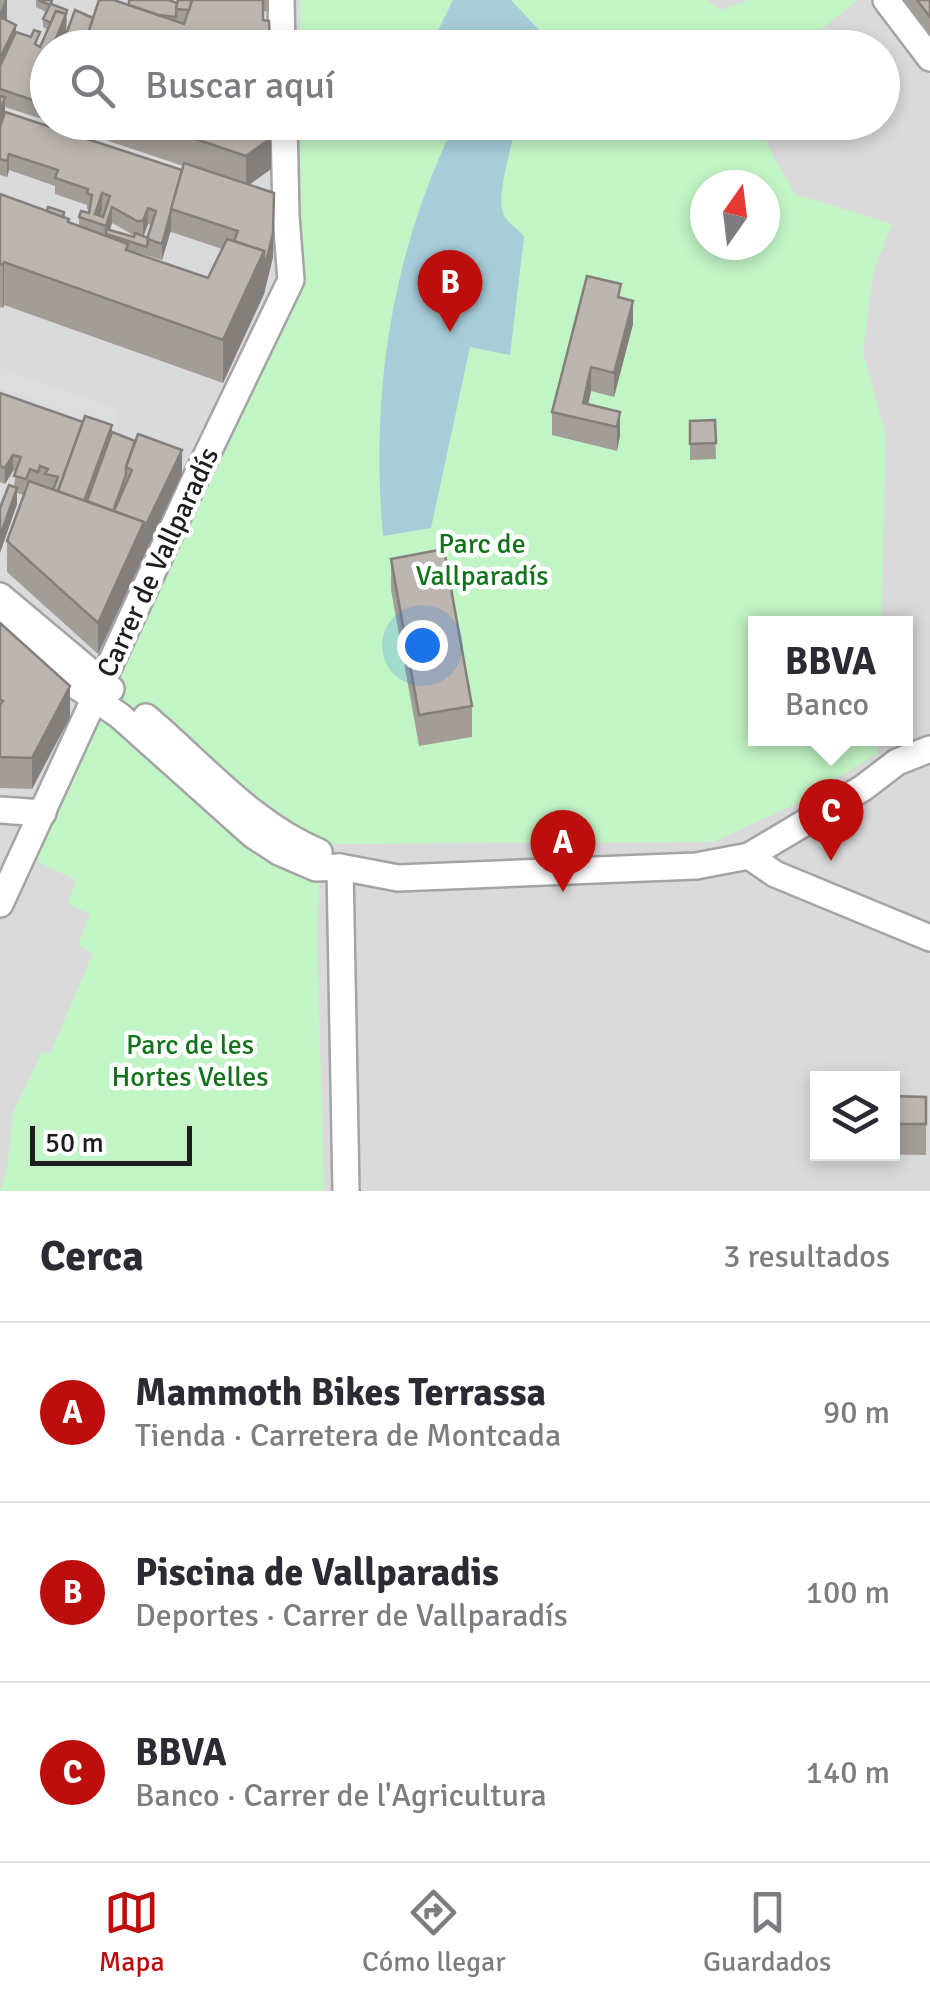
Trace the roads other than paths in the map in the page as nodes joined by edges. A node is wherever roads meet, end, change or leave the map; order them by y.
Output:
1 (281, 0) edge
2 (886, 0) edge
3 (282, 30) edge
4 (930, 58) edge
5 (283, 140) edge
6 (0, 596) edge
7 (0, 625) edge
8 (98, 689) junction
9 (930, 749) edge
10 (0, 810) edge
11 (43, 813) junction
12 (748, 856) junction
13 (340, 867) junction
14 (0, 904) edge
15 (930, 938) edge
16 (346, 1191) edge

1 - 3 street
2 - 4 street
5 - 8 street, Carrer de Vallparadís
6 - 8 street
7 - 8 street
8 - 11 street, Carrer de Vallparadís
8 - 13 street
9 - 12 street
10 - 11 street
11 - 14 street, Carrer de Vallparadís
12 - 13 street
12 - 15 street
13 - 16 street

